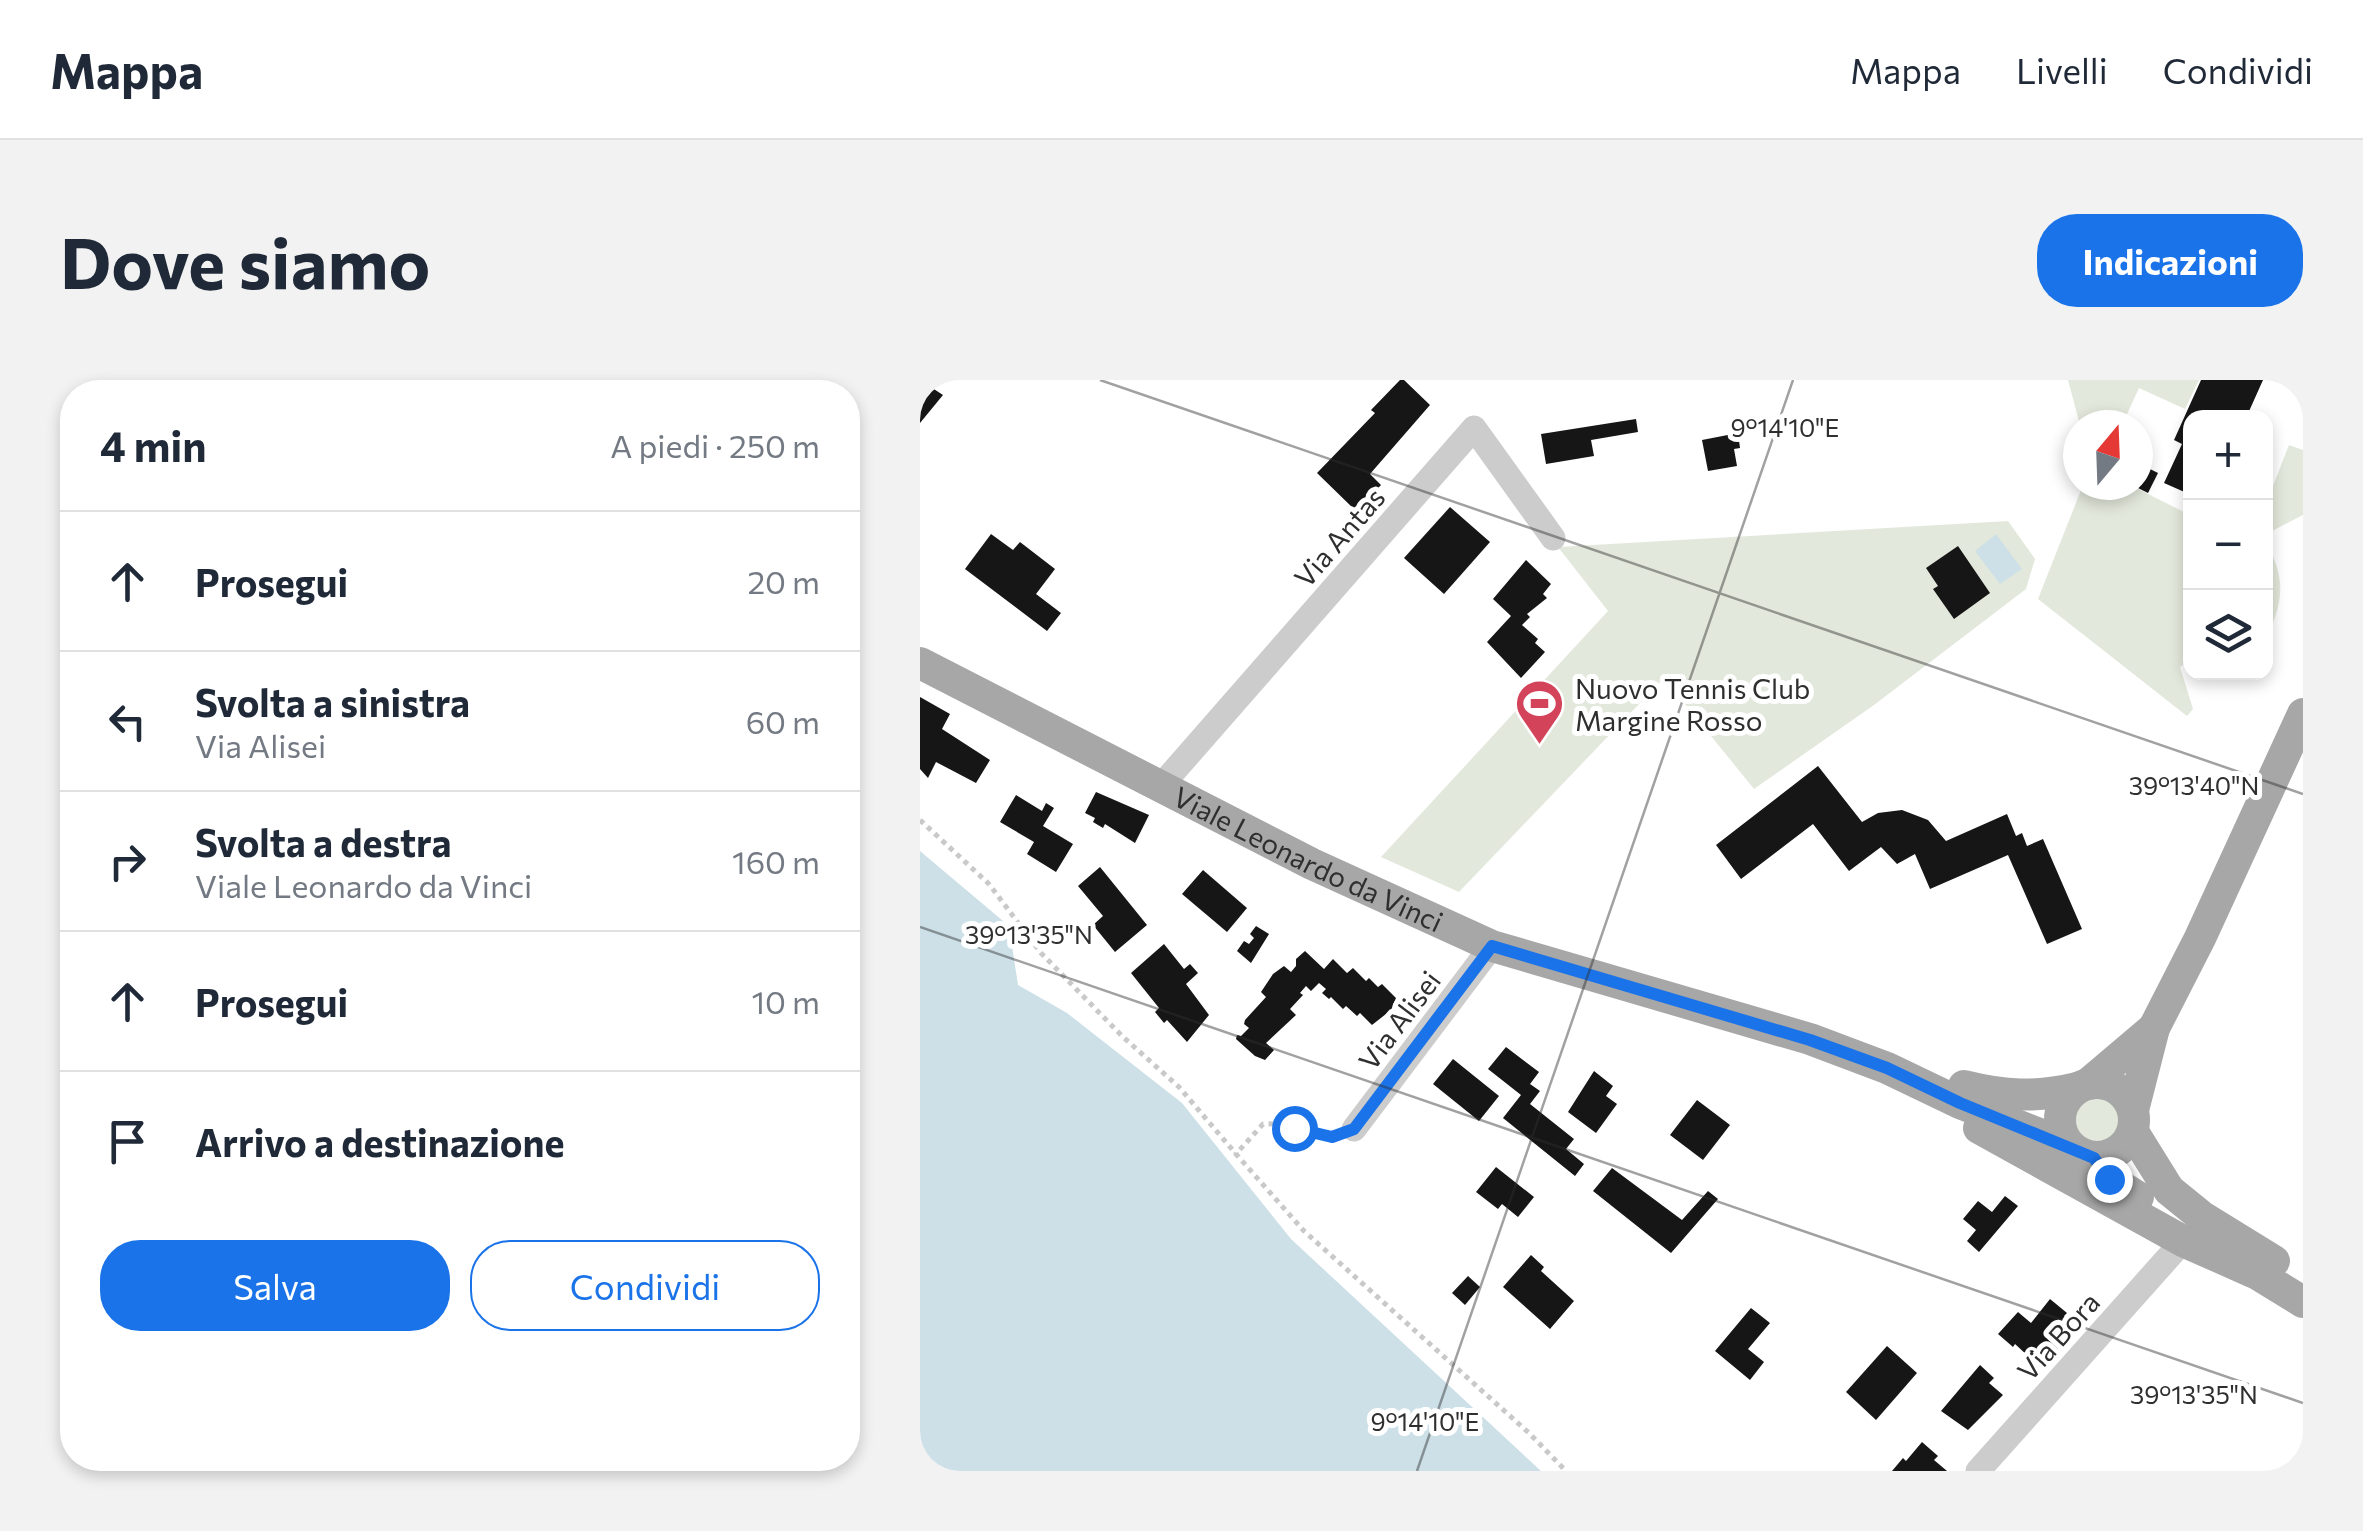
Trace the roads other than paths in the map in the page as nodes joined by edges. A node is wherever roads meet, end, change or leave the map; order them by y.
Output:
1 (1553, 538) dead end
2 (920, 664) edge
3 (2303, 714) edge
4 (1160, 786) junction
5 (1492, 946) junction
6 (2154, 1028) junction
7 (1887, 1068) junction
8 (2083, 1086) junction
9 (2133, 1121) junction
10 (1354, 1129) road end
11 (2082, 1152) junction
12 (2183, 1241) junction
13 (2254, 1272) junction
14 (2303, 1276) edge
15 (2303, 1302) edge
16 (1978, 1471) edge

1 - 4 street, Via Antas
2 - 4 main road, Viale Leonardo da Vinci
3 - 6 main road
4 - 5 main road, Viale Leonardo da Vinci
5 - 7 main road, Viale Leonardo da Vinci
5 - 10 street, Via Alisei
6 - 8 main road
6 - 9 main road
7 - 8 main road, Viale Leonardo da Vinci
7 - 11 main road, Viale Leonardo da Vinci
7 - 12 main road, Viale Leonardo da Vinci
8 - 9 main road
8 - 11 main road
9 - 11 main road
9 - 14 main road
11 - 13 main road, Viale Leonardo da Vinci
12 - 13 main road, Viale Leonardo da Vinci
12 - 16 street, Via Bora
13 - 15 main road, Viale Leonardo da Vinci

